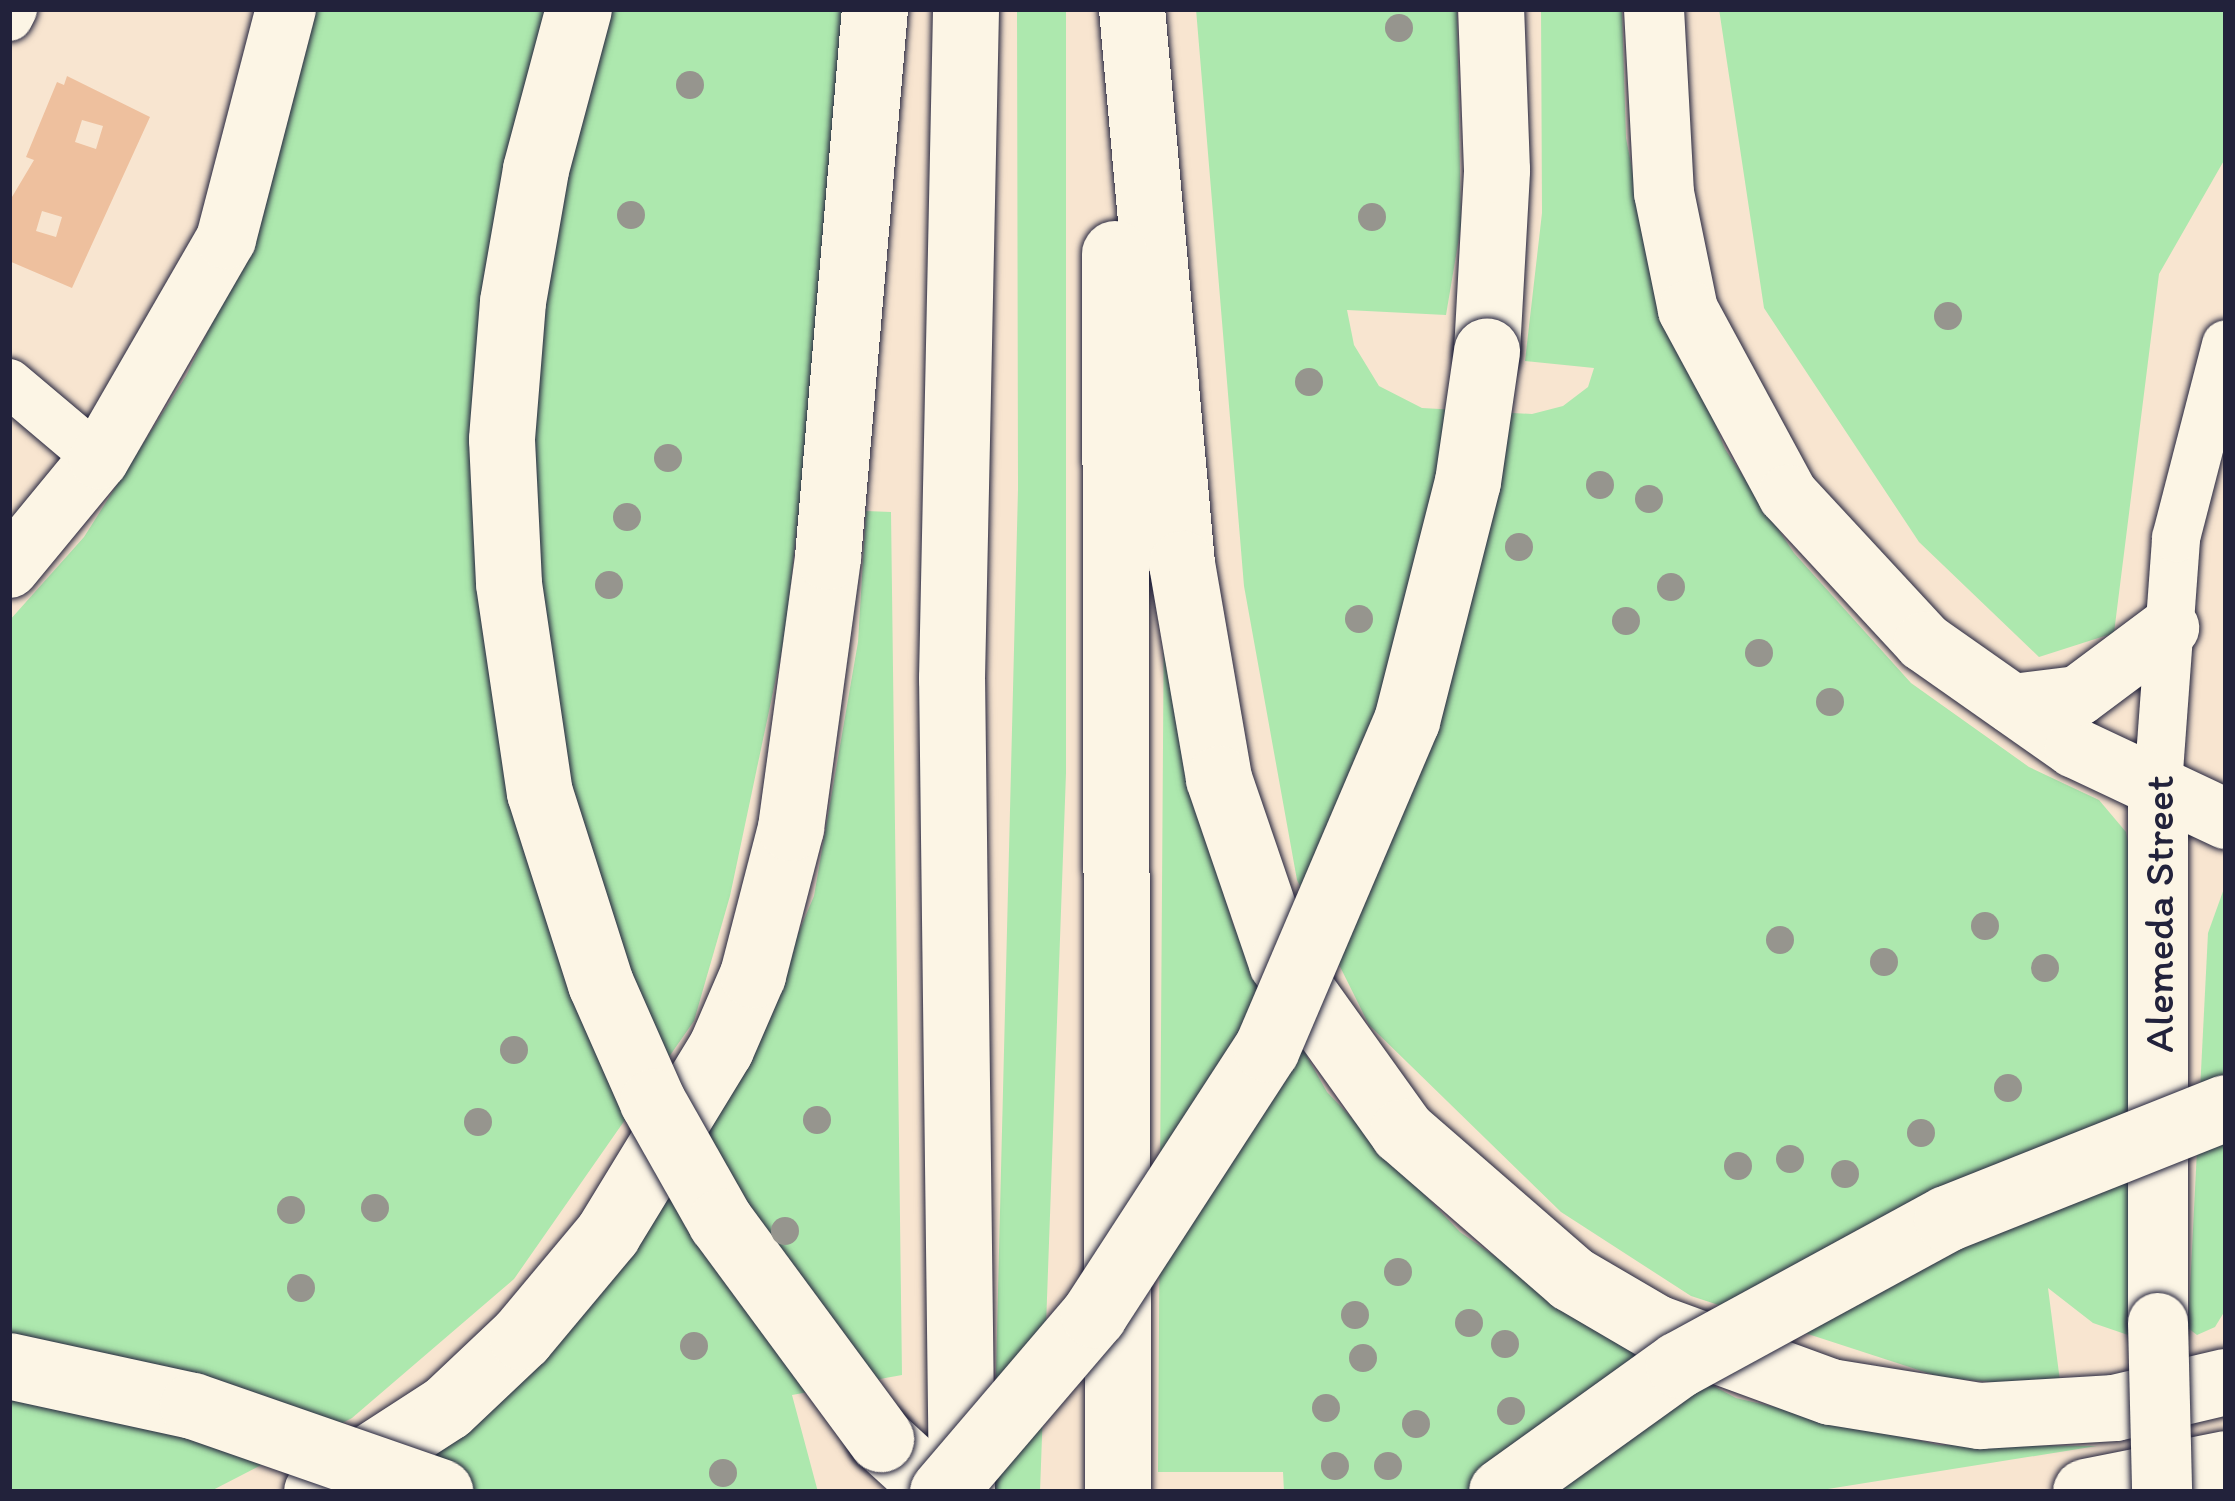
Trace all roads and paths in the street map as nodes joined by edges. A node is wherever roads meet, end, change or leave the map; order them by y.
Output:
1 (286, 9) edge
2 (579, 9) edge
3 (875, 9) edge
4 (966, 9) edge
5 (1117, 9) edge
6 (1132, 9) edge
7 (1491, 9) edge
8 (1654, 9) edge
9 (2226, 344) edge
10 (9, 383) edge
11 (100, 459) junction
12 (9, 568) edge
13 (2169, 628) junction
14 (2013, 704) junction
15 (2158, 785) junction
16 (2226, 819) edge
17 (2226, 1108) edge
18 (9, 1366) edge
19 (2226, 1382) edge
20 (2226, 1464) edge
21 (1118, 1474) edge
22 (317, 1492) edge
23 (440, 1492) edge
24 (941, 1492) edge
25 (962, 1492) edge
26 (1502, 1492) edge
27 (2086, 1492) edge
28 (2162, 1492) edge

1 - 11 main road
2 - 24 highway, bridge
3 - 22 highway
4 - 25 highway
5 - 21 highway
6 - 19 highway
7 - 24 highway, bridge
8 - 14 main road
9 - 13 street, Alemeda Street
10 - 11 street
11 - 12 main road
13 - 14 main road
13 - 15 street, Alemeda Street
14 - 15 main road
15 - 16 main road
15 - 28 main road, Alemeda Street, bridge
17 - 26 highway, bridge
18 - 23 highway, bridge
20 - 27 highway

